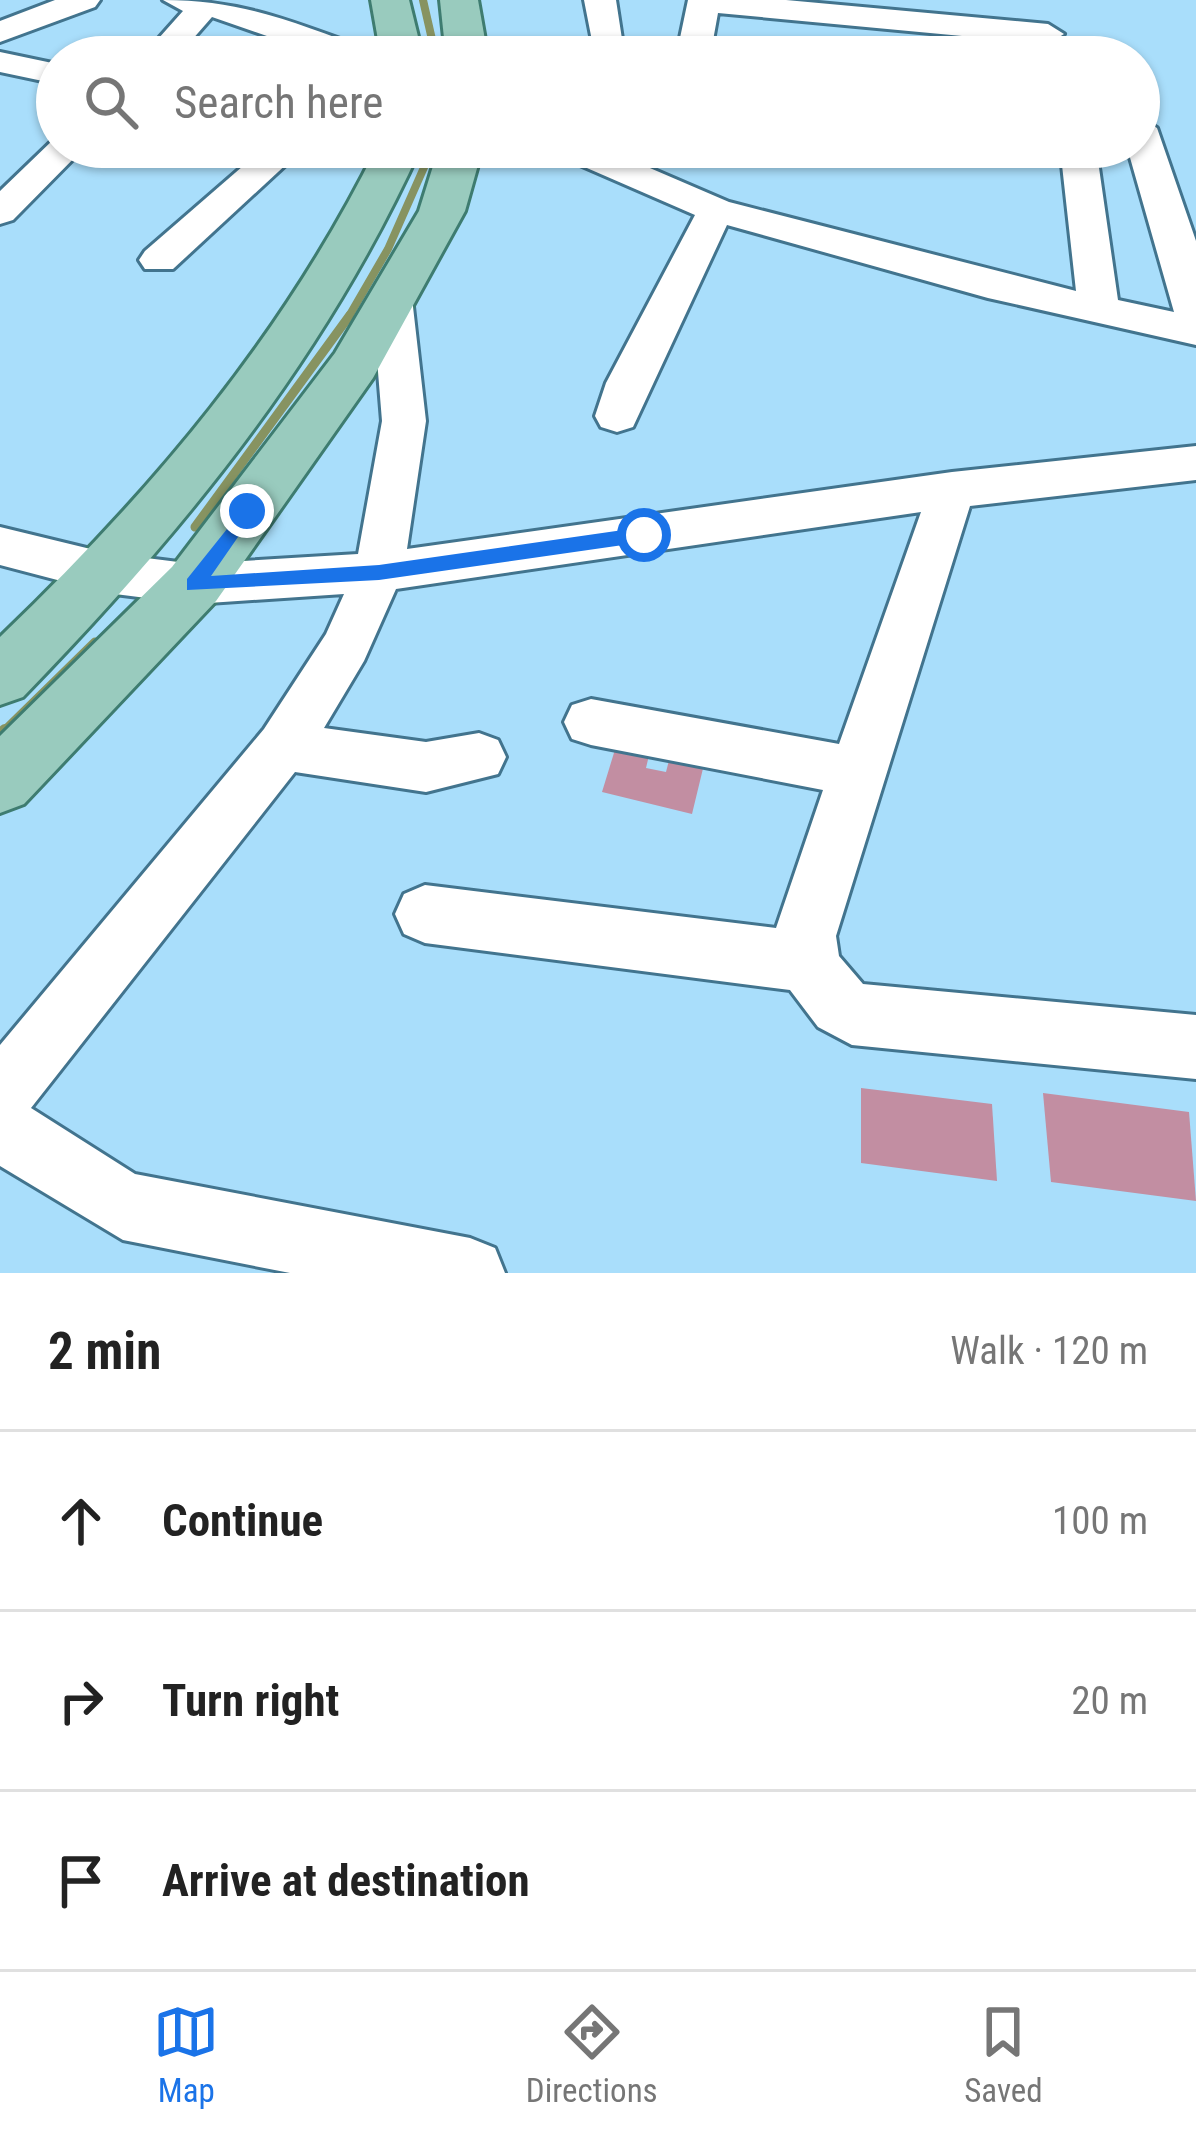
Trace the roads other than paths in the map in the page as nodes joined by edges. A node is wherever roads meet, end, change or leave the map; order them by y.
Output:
1 (84, 0) edge
2 (390, 0) edge
3 (458, 0) edge
4 (600, 0) edge
5 (1034, 0) edge
6 (704, 1) edge
7 (192, 2) edge
8 (853, 8) edge
9 (0, 32) edge
10 (172, 36) edge
11 (295, 36) edge
12 (398, 36) edge
13 (464, 36) edge
14 (605, 36) edge
15 (698, 36) edge
16 (1003, 36) edge
17 (1048, 36) edge
18 (0, 62) edge
19 (36, 70) edge
20 (45, 168) edge
21 (263, 168) edge
22 (389, 168) edge
23 (455, 168) edge
24 (661, 168) edge
25 (1081, 168) edge
26 (1151, 168) edge
27 (716, 210) junction
28 (0, 212) edge
29 (159, 260) dead end
30 (392, 298) junction
31 (1099, 309) junction
32 (1196, 317) edge
33 (1196, 331) edge
34 (617, 416) dead end
35 (1196, 463) edge
36 (952, 490) junction
37 (0, 546) edge
38 (379, 572) junction
39 (107, 573) junction
40 (194, 584) junction
41 (0, 678) edge
42 (591, 722) dead end
43 (283, 746) junction
44 (479, 757) dead end
45 (857, 772) junction
46 (0, 782) edge
47 (425, 914) dead end
48 (808, 962) junction
49 (1196, 1047) edge
50 (0, 1095) edge
51 (0, 1126) edge
52 (470, 1273) edge

1 - 9 street
2 - 12 main road
3 - 13 main road
4 - 14 street
5 - 17 street
6 - 8 street
6 - 15 street
7 - 10 street
7 - 11 street
8 - 16 street
18 - 19 street
20 - 28 street
21 - 29 street
22 - 39 main road
23 - 30 main road
24 - 27 street
25 - 31 street
26 - 32 street
27 - 31 street
27 - 34 street
30 - 38 street
30 - 40 main road
31 - 33 street
35 - 36 street
36 - 38 street
36 - 45 street
37 - 39 street
38 - 40 street
38 - 43 street
39 - 40 street
39 - 41 main road
40 - 46 main road
42 - 45 street
43 - 44 street
43 - 50 street
45 - 48 street
47 - 48 street
48 - 49 street
51 - 52 street

